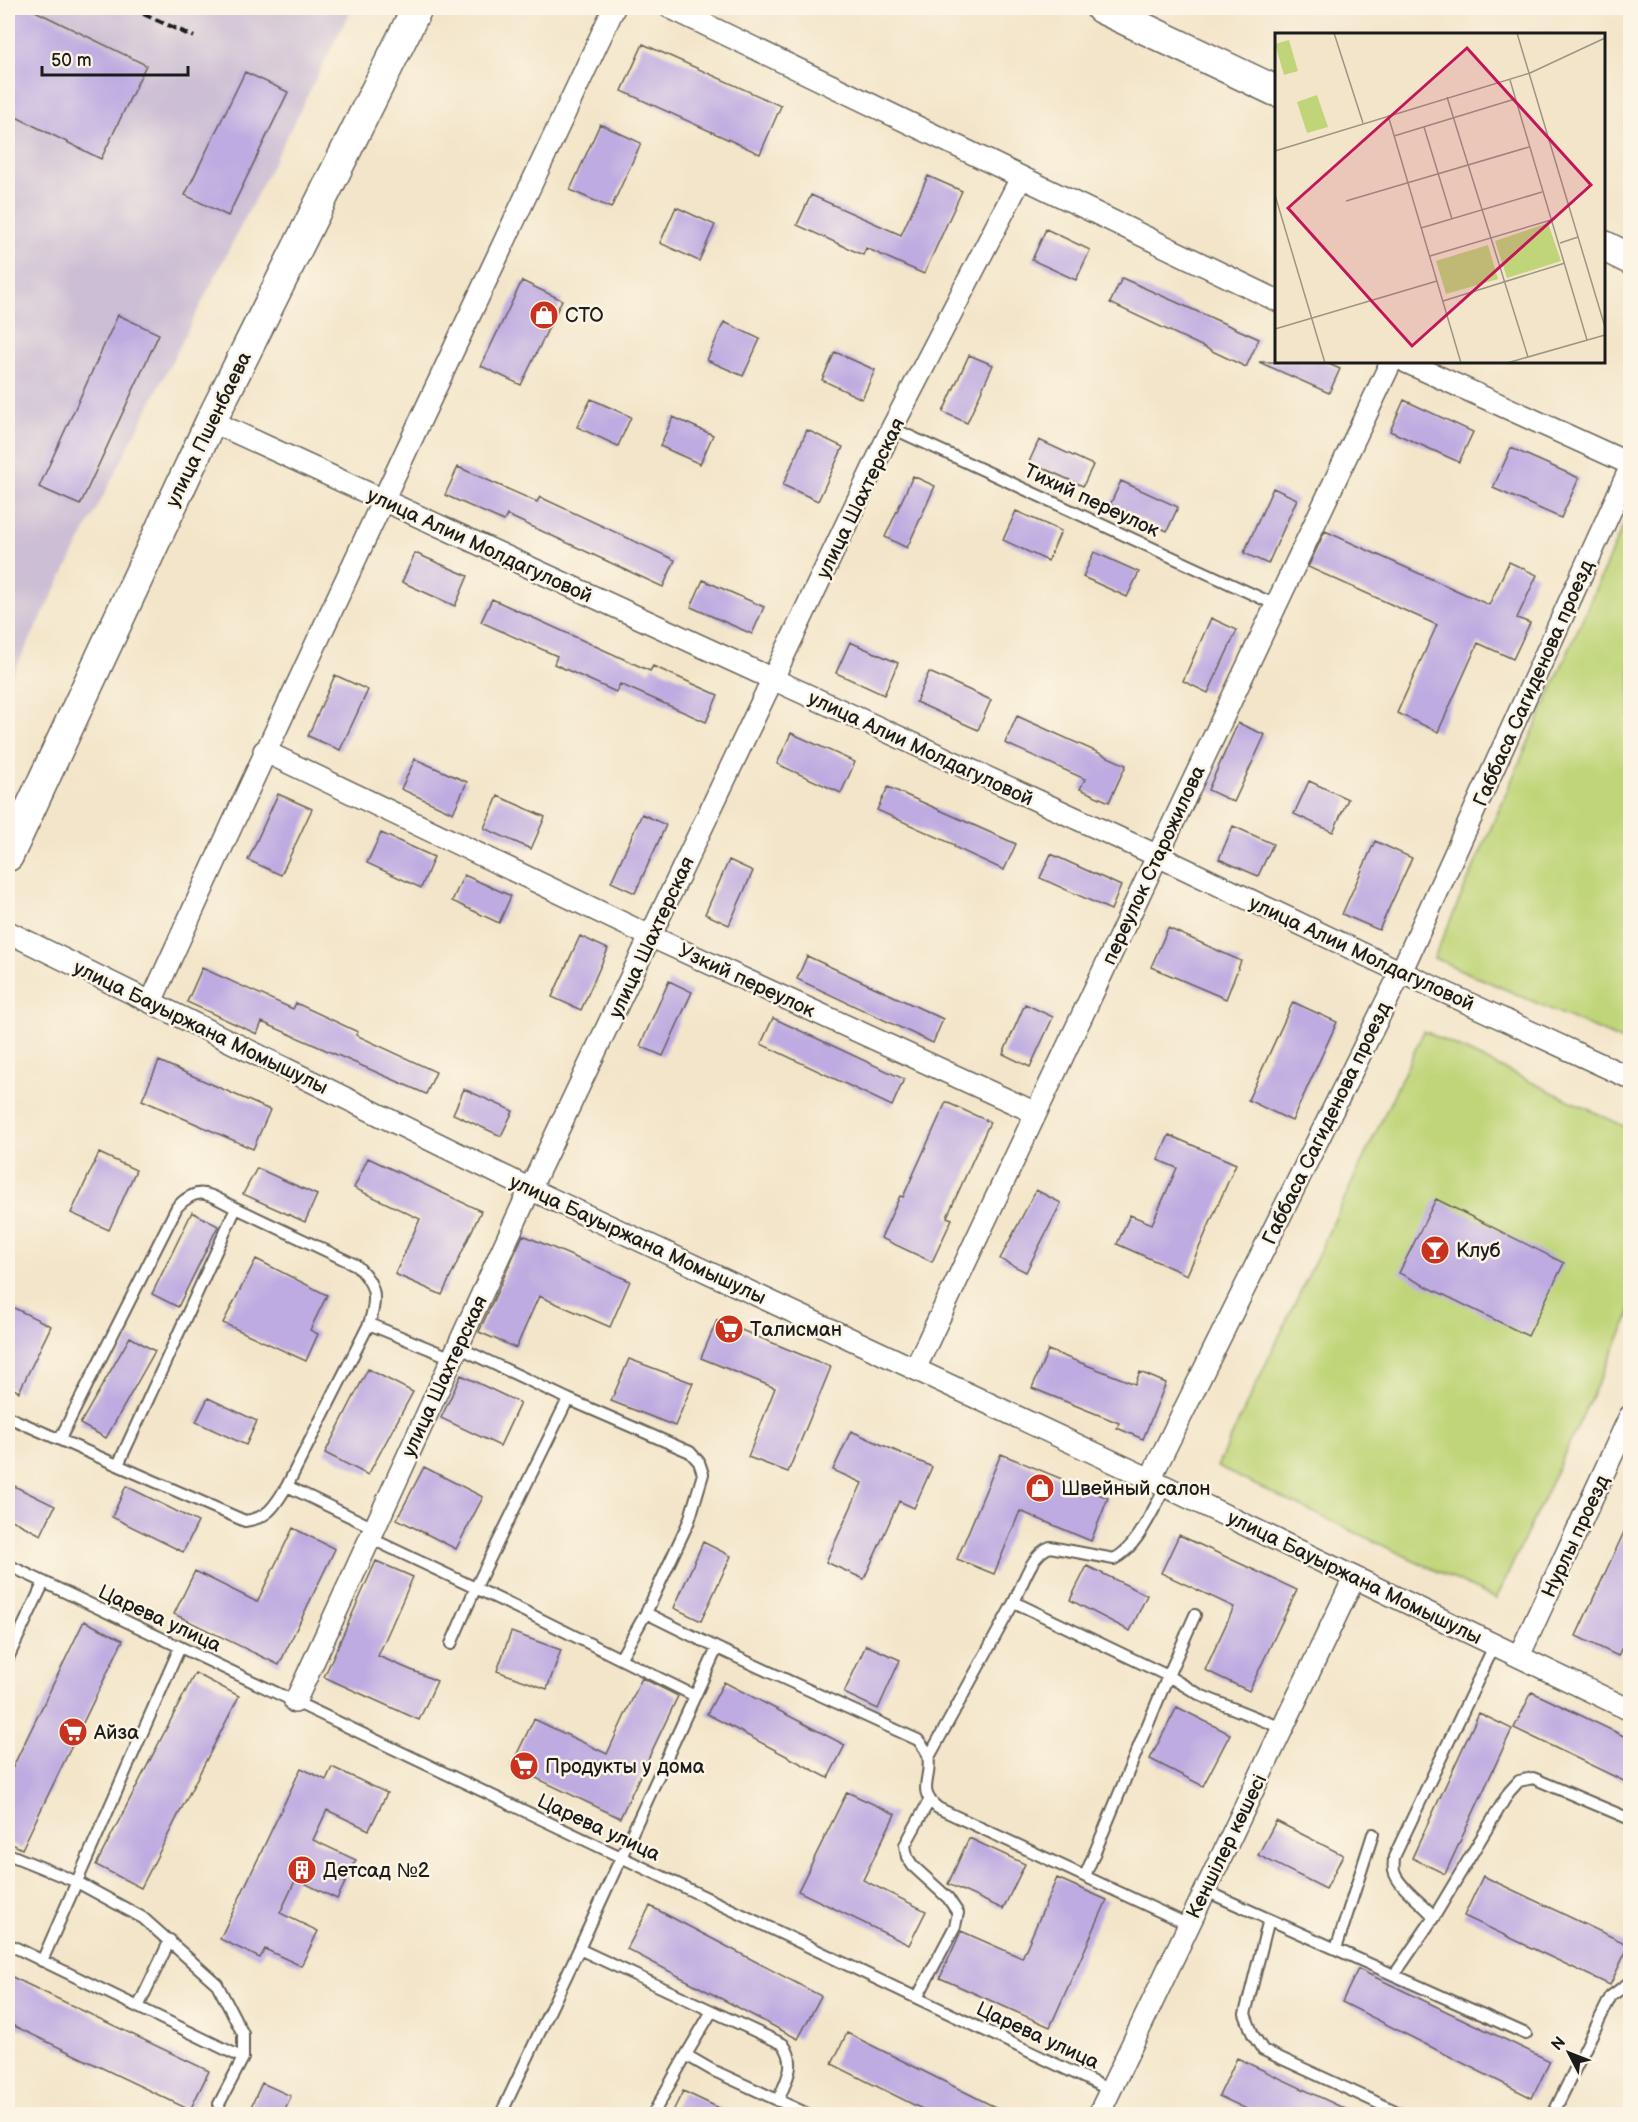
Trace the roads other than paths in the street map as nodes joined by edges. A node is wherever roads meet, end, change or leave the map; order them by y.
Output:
1 (417, 8) edge
2 (614, 8) edge
3 (671, 8) edge
4 (1101, 8) edge
5 (1130, 15) edge
6 (1275, 90) edge
7 (1021, 178) junction
8 (1605, 246) edge
9 (1630, 259) edge
10 (1275, 300) edge
11 (1391, 363) edge
12 (1408, 363) edge
13 (211, 421) junction
14 (892, 428) junction
15 (1630, 466) edge
16 (384, 501) junction
17 (1276, 605) junction
18 (773, 680) junction
19 (264, 751) junction
20 (8, 856) edge
21 (1158, 856) junction
22 (8, 932) edge
23 (652, 937) junction
24 (1401, 972) junction
25 (151, 1002) junction
26 (1630, 1078) edge
27 (1036, 1113) junction
28 (530, 1189) junction
29 (236, 1208) junction
30 (369, 1324) junction
31 (455, 1352) junction
32 (915, 1369) junction
33 (568, 1398) junction
34 (1630, 1416) edge
35 (8, 1417) edge
36 (60, 1439) junction
37 (118, 1464) junction
38 (1158, 1483) junction
39 (287, 1486) junction
40 (372, 1533) junction
41 (8, 1565) edge
42 (1354, 1578) junction
43 (44, 1582) junction
44 (476, 1587) junction
45 (1014, 1602) junction
46 (646, 1613) junction
47 (1195, 1615) dead end
48 (451, 1644) dead end
49 (1495, 1644) junction
50 (180, 1647) junction
51 (717, 1648) junction
52 (1519, 1656) junction
53 (8, 1658) edge
54 (620, 1659) junction
55 (1168, 1676) junction
56 (695, 1696) junction
57 (295, 1702) junction
58 (1630, 1710) edge
59 (1282, 1728) junction
60 (929, 1757) junction
61 (929, 1801) junction
62 (1630, 1819) edge
63 (1373, 1834) dead end
64 (8, 1854) edge
65 (621, 1857) junction
66 (1085, 1876) junction
67 (77, 1882) junction
68 (1206, 1891) junction
69 (1434, 1917) junction
70 (1269, 1919) junction
71 (1189, 1925) junction
72 (170, 1940) junction
73 (8, 1944) edge
74 (579, 1949) junction
75 (1336, 1949) junction
76 (42, 1961) junction
77 (1395, 1974) junction
78 (1630, 1982) edge
79 (917, 1998) junction
80 (138, 2007) junction
81 (712, 2011) junction
82 (1526, 2034) dead end
83 (686, 2055) junction
84 (243, 2058) junction
85 (1110, 2090) junction
86 (778, 2101) junction
87 (220, 2115) edge
88 (501, 2115) edge
89 (653, 2115) edge
90 (808, 2115) edge
91 (1099, 2115) edge
92 (1401, 2115) edge
93 (1553, 2115) edge

1 - 13 street, улица Пшенбаева
2 - 16 street
3 - 7 street
4 - 5 street
5 - 6 street
7 - 10 street
7 - 14 street, улица Шахтерская
8 - 9 street
11 - 17 street, переулок Старожилова
12 - 15 street
13 - 16 street, улица Алии Молдагуловой
13 - 20 street, улица Пшенбаева
14 - 17 lane, Тихий переулок
14 - 18 street, улица Шахтерская
15 - 24 street, Габбаса Сагиденова проезд
16 - 18 street, улица Алии Молдагуловой
16 - 19 street
17 - 21 street, переулок Старожилова
18 - 21 street, улица Алии Молдагуловой
18 - 23 street, улица Шахтерская
19 - 23 street, Узкий переулок
19 - 25 street
21 - 24 street, улица Алии Молдагуловой
21 - 27 street, переулок Старожилова
22 - 25 street, улица Бауыржана Момышулы
23 - 27 street, Узкий переулок
23 - 28 street, улица Шахтерская
24 - 26 street, улица Алии Молдагуловой
24 - 38 street, Габбаса Сагиденова проезд
25 - 28 street, улица Бауыржана Момышулы
27 - 32 street, переулок Старожилова
28 - 31 street, улица Шахтерская
28 - 32 street, улица Бауыржана Момышулы
29 - 30 lane
29 - 36 lane
29 - 37 lane
30 - 31 lane
30 - 39 lane
31 - 33 lane
31 - 40 street, улица Шахтерская
32 - 38 street, улица Бауыржана Момышулы
33 - 44 lane
33 - 46 lane
34 - 52 street, Нурлы проезд
35 - 36 lane
36 - 37 lane
37 - 39 lane
38 - 42 street, улица Бауыржана Момышулы
38 - 45 lane
39 - 40 lane
40 - 44 lane
40 - 57 street, улица Шахтерская
41 - 43 lane, Царева улица
42 - 49 street, улица Бауыржана Момышулы
42 - 59 street, Кеншілер көшесі
43 - 50 lane, Царева улица
43 - 53 lane
44 - 48 lane
44 - 54 lane
45 - 55 lane
45 - 60 lane
46 - 51 lane
46 - 54 lane
47 - 55 lane
49 - 52 street, улица Бауыржана Момышулы
49 - 69 lane
50 - 57 lane, Царева улица
50 - 67 lane
51 - 56 lane
51 - 60 lane
52 - 58 street, улица Бауыржана Момышулы
54 - 56 lane
55 - 59 lane
55 - 66 lane
56 - 65 lane
57 - 65 lane, Царева улица
59 - 68 street, Кеншілер көшесі
60 - 61 lane
61 - 66 lane
61 - 79 lane
62 - 69 lane
63 - 75 lane
64 - 67 lane
65 - 74 lane
65 - 79 lane, Царева улица
66 - 71 lane
67 - 72 lane
67 - 76 lane
68 - 70 lane
68 - 71 street, Кеншілер көшесі
69 - 77 lane
70 - 75 lane
70 - 92 lane
71 - 85 street, Кеншілер көшесі
72 - 80 lane
72 - 84 lane
73 - 76 lane
74 - 81 lane
74 - 88 lane
75 - 77 lane
76 - 80 lane
77 - 82 lane
78 - 93 lane
79 - 85 lane, Царева улица
80 - 84 lane
81 - 83 lane
81 - 86 lane
83 - 86 lane
83 - 89 lane
84 - 87 lane
85 - 91 street, Кеншілер көшесі
86 - 90 lane

